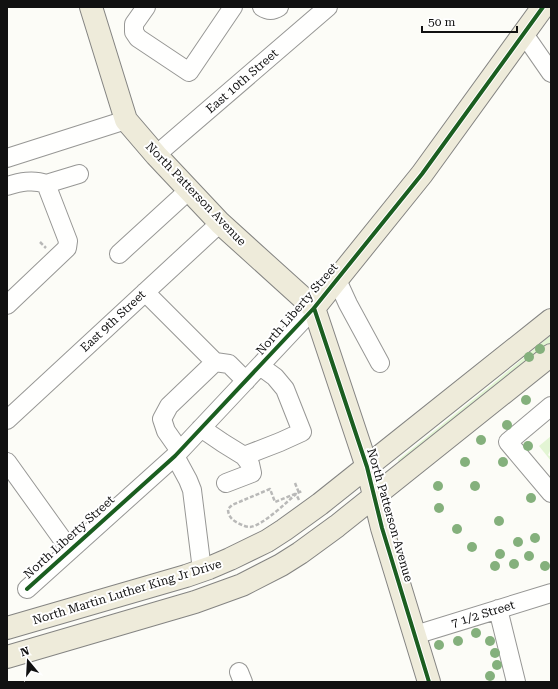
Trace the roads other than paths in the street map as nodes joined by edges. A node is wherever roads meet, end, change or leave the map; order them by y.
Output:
1 (91, 7) edge
2 (146, 7) edge
3 (233, 7) edge
4 (262, 7) edge
5 (279, 7) edge
6 (328, 7) edge
7 (543, 7) edge
8 (524, 34) junction
9 (548, 62) edge
10 (126, 120) junction
11 (156, 155) junction
12 (7, 158) edge
13 (79, 174) dead end
14 (8, 180) edge
15 (46, 184) junction
16 (189, 190) junction
17 (220, 223) junction
18 (119, 254) dead end
19 (337, 280) junction
20 (145, 292) junction
21 (7, 305) edge
22 (314, 308) junction
23 (551, 320) edge
24 (551, 355) edge
25 (215, 362) junction
26 (380, 363) dead end
27 (260, 366) junction
28 (246, 381) junction
29 (551, 406) edge
30 (7, 420) edge
31 (201, 428) junction
32 (177, 453) junction
33 (244, 456) junction
34 (7, 462) edge
35 (367, 467) junction
36 (226, 483) dead end
37 (551, 493) edge
38 (374, 496) junction
39 (70, 550) junction
40 (202, 570) junction
41 (27, 589) dead end
42 (551, 593) edge
43 (498, 609) junction
44 (7, 628) edge
45 (415, 635) junction
46 (7, 657) edge
47 (429, 682) edge
48 (516, 682) edge

1 - 10 main road, North Patterson Avenue
2 - 3 street
4 - 5 street
6 - 11 street, East 10th Street
7 - 8 main road, North Liberty Street
8 - 9 street
8 - 19 main road, North Liberty Street
10 - 11 main road, North Patterson Avenue
10 - 12 street
11 - 16 main road, North Patterson Avenue
13 - 15 street
14 - 15 street
15 - 21 street
16 - 17 main road, North Patterson Avenue
16 - 18 street
17 - 20 street, East 9th Street
17 - 22 main road, North Patterson Avenue
19 - 22 main road, North Liberty Street
19 - 26 street
20 - 25 street
20 - 30 street, East 9th Street
22 - 27 street, North Liberty Street
22 - 35 main road, North Patterson Avenue
23 - 35 main road, North Martin Luther King Jr Drive
24 - 38 main road
25 - 28 street
25 - 32 street
27 - 28 street, North Liberty Street
27 - 33 street
28 - 31 street, North Liberty Street
29 - 37 street
31 - 32 street, North Liberty Street
31 - 33 street
32 - 39 street, North Liberty Street
32 - 40 street
33 - 36 street
34 - 39 street
35 - 38 main road, North Patterson Avenue
35 - 40 main road, North Martin Luther King Jr Drive
38 - 45 main road, North Patterson Avenue
38 - 46 main road
39 - 41 street, North Liberty Street
40 - 44 main road, North Martin Luther King Jr Drive
42 - 43 street, 7 1/2 Street
43 - 45 street, 7 1/2 Street
43 - 48 street
45 - 47 main road, North Patterson Avenue

